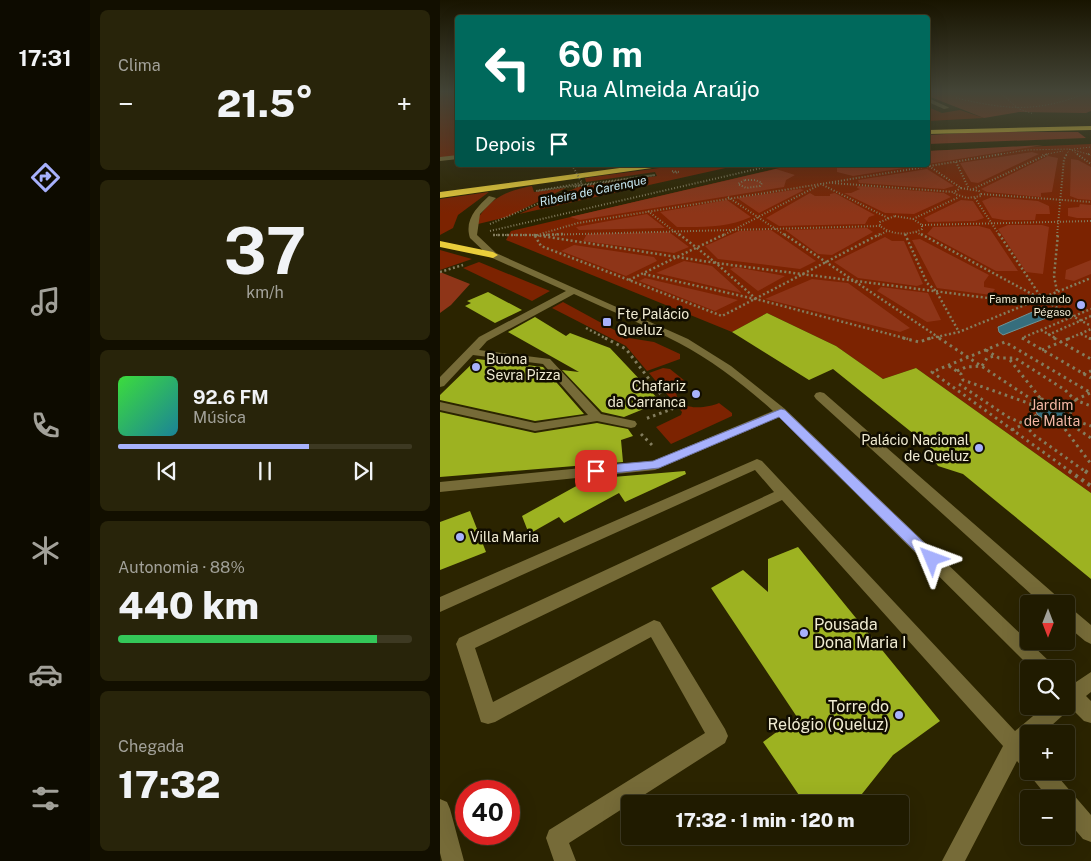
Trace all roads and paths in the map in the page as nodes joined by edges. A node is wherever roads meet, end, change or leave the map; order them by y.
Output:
1 (1091, 147) edge
2 (1070, 149) junction
3 (1091, 155) edge
4 (455, 157) edge
5 (440, 159) edge
6 (956, 162) junction
7 (1091, 164) edge
8 (930, 166) edge
9 (573, 167) edge
10 (585, 167) edge
11 (644, 167) edge
12 (765, 167) edge
13 (922, 167) edge
14 (930, 167) edge
15 (825, 183) junction
16 (821, 184) junction
17 (440, 186) edge
18 (757, 187) joint
19 (962, 188) junction
20 (969, 188) junction
21 (973, 189) junction
22 (954, 192) junction
23 (981, 194) junction
24 (440, 195) edge
25 (960, 196) junction
26 (492, 198) dead end
27 (728, 198) junction
28 (974, 198) junction
29 (1060, 200) junction
30 (1091, 202) edge
31 (648, 211) junction
32 (758, 218) junction
33 (888, 218) junction
34 (913, 219) junction
35 (1091, 221) edge
36 (1059, 222) junction
37 (990, 223) junction
38 (922, 225) junction
39 (880, 226) junction
40 (775, 228) junction
41 (736, 229) junction
42 (674, 230) junction
43 (887, 231) junction
44 (473, 232) junction
45 (916, 232) junction
46 (905, 234) junction
47 (535, 235) junction
48 (440, 244) edge
49 (696, 248) junction
50 (493, 255) junction
51 (677, 257) junction
52 (826, 262) junction
53 (716, 263) junction
54 (644, 274) junction
55 (804, 275) junction
56 (1091, 278) edge
57 (629, 280) junction
58 (853, 280) junction
59 (573, 291) junction
60 (936, 291) junction
61 (1058, 291) junction
62 (1041, 297) junction
63 (756, 299) junction
64 (1027, 303) junction
65 (1091, 309) edge
66 (1074, 316) junction
67 (1091, 316) edge
68 (1081, 320) junction
69 (1091, 327) edge
70 (586, 328) dead end
71 (1041, 330) junction
72 (959, 332) junction
73 (1080, 333) junction
74 (1048, 334) junction
75 (936, 336) junction
76 (1091, 339) edge
77 (1061, 342) junction
78 (986, 350) junction
79 (1042, 350) junction
80 (471, 352) junction
81 (994, 356) junction
82 (969, 357) junction
83 (1010, 359) junction
84 (1091, 359) edge
85 (949, 365) junction
86 (982, 366) junction
87 (1091, 370) edge
88 (957, 371) junction
89 (1083, 374) junction
90 (1091, 378) edge
91 (961, 382) junction
92 (440, 384) edge
93 (952, 386) junction
94 (1091, 393) edge
95 (820, 396) dead end
96 (1041, 399) junction
97 (1075, 400) junction
98 (1034, 401) junction
99 (1030, 404) junction
100 (1064, 405) junction
101 (440, 406) edge
102 (1091, 406) edge
103 (781, 412) junction
104 (597, 418) junction
105 (1036, 418) junction
106 (1071, 419) junction
107 (1067, 422) junction
108 (631, 424) junction
109 (1024, 424) junction
110 (1061, 424) junction
111 (1091, 426) edge
112 (1012, 430) junction
113 (1091, 438) edge
114 (667, 460) junction
115 (1091, 464) edge
116 (1091, 477) edge
117 (1086, 482) junction
118 (1091, 486) edge
119 (440, 487) edge
120 (784, 493) junction
121 (1044, 595) edge
122 (440, 605) edge
123 (1075, 622) edge
124 (1091, 636) edge
125 (1035, 660) edge
126 (1091, 681) edge
127 (1075, 692) edge
128 (1075, 704) edge
129 (1091, 714) edge
130 (1047, 715) edge
131 (1015, 744) junction
132 (1020, 750) edge
133 (1047, 780) edge
134 (1055, 790) edge
135 (440, 809) edge
136 (1075, 813) edge
137 (1091, 831) edge
138 (453, 861) edge
139 (565, 861) edge
140 (953, 861) edge

1 - 2 path
2 - 3 path
2 - 6 path
2 - 7 path
2 - 21 path
2 - 29 path
4 - 5 street
6 - 8 path
6 - 20 path
9 - 44 path, bridge
10 - 17 highway
11 - 24 highway
12 - 44 path
13 - 15 path
14 - 19 path
15 - 16 path
15 - 22 path
16 - 27 path
16 - 32 path
16 - 33 path
18 - 18 path
19 - 20 path
19 - 22 path
20 - 21 path
21 - 23 path
22 - 25 path
23 - 28 path
23 - 29 path
25 - 28 path
25 - 34 path
26 - 44 street
27 - 31 path
27 - 32 path
28 - 37 path
29 - 30 path
29 - 36 path
31 - 42 path
31 - 47 path
32 - 40 path
32 - 41 path
33 - 34 path
33 - 39 path
34 - 38 path
35 - 36 path
36 - 37 path
36 - 61 path
37 - 38 path
37 - 62 path
38 - 45 path
39 - 40 path
39 - 43 path
40 - 41 path
40 - 52 path
41 - 42 path
41 - 49 path
42 - 47 path
42 - 49 path
43 - 46 path
43 - 52 path
44 - 47 path
44 - 50 street
45 - 46 path
45 - 62 path
46 - 60 path
47 - 51 path
47 - 57 path
48 - 50 highway
49 - 51 path
49 - 53 path
50 - 59 street
51 - 53 path
51 - 54 path
52 - 55 path
52 - 58 path
53 - 55 path
53 - 63 path
54 - 57 path
54 - 63 path
55 - 58 path
55 - 63 path
56 - 61 path
57 - 63 path
58 - 60 path
58 - 75 path
59 - 80 street
59 - 103 street
60 - 64 path
60 - 72 path
61 - 62 path
62 - 64 path
62 - 66 path
63 - 75 path
64 - 72 path
65 - 66 path
66 - 68 path
66 - 71 path
67 - 68 path
68 - 69 path
68 - 74 path
69 - 73 path
70 - 108 path
71 - 74 path
71 - 79 path
72 - 75 path
73 - 76 path
73 - 77 path
74 - 77 path
75 - 82 path
77 - 79 path
77 - 84 path
78 - 81 path
78 - 82 path
78 - 94 path
79 - 89 path
80 - 92 street
80 - 104 street
81 - 83 path
81 - 86 path
82 - 85 path
82 - 86 path
83 - 96 path
83 - 97 path
85 - 88 path
85 - 93 path
86 - 88 path
86 - 98 path
87 - 89 path
88 - 91 path
89 - 90 path
91 - 93 path
91 - 99 path
91 - 109 path
93 - 112 path
94 - 97 path
95 - 121 street
96 - 98 path
96 - 100 path
97 - 100 path
97 - 102 path
98 - 99 path
99 - 105 path
100 - 106 path
101 - 104 street
103 - 114 street
103 - 125 street
104 - 108 street
105 - 109 path
105 - 110 path
106 - 107 path
106 - 111 path
107 - 110 path
107 - 113 path
108 - 114 path
109 - 112 path
109 - 116 path
110 - 115 path
112 - 117 path
114 - 119 street
116 - 117 path
117 - 118 path
120 - 122 street
120 - 131 street
120 - 139 street
123 - 124 street
126 - 127 street
128 - 129 street
130 - 131 street
131 - 132 street
131 - 140 street
133 - 134 street
135 - 138 street
136 - 137 street

